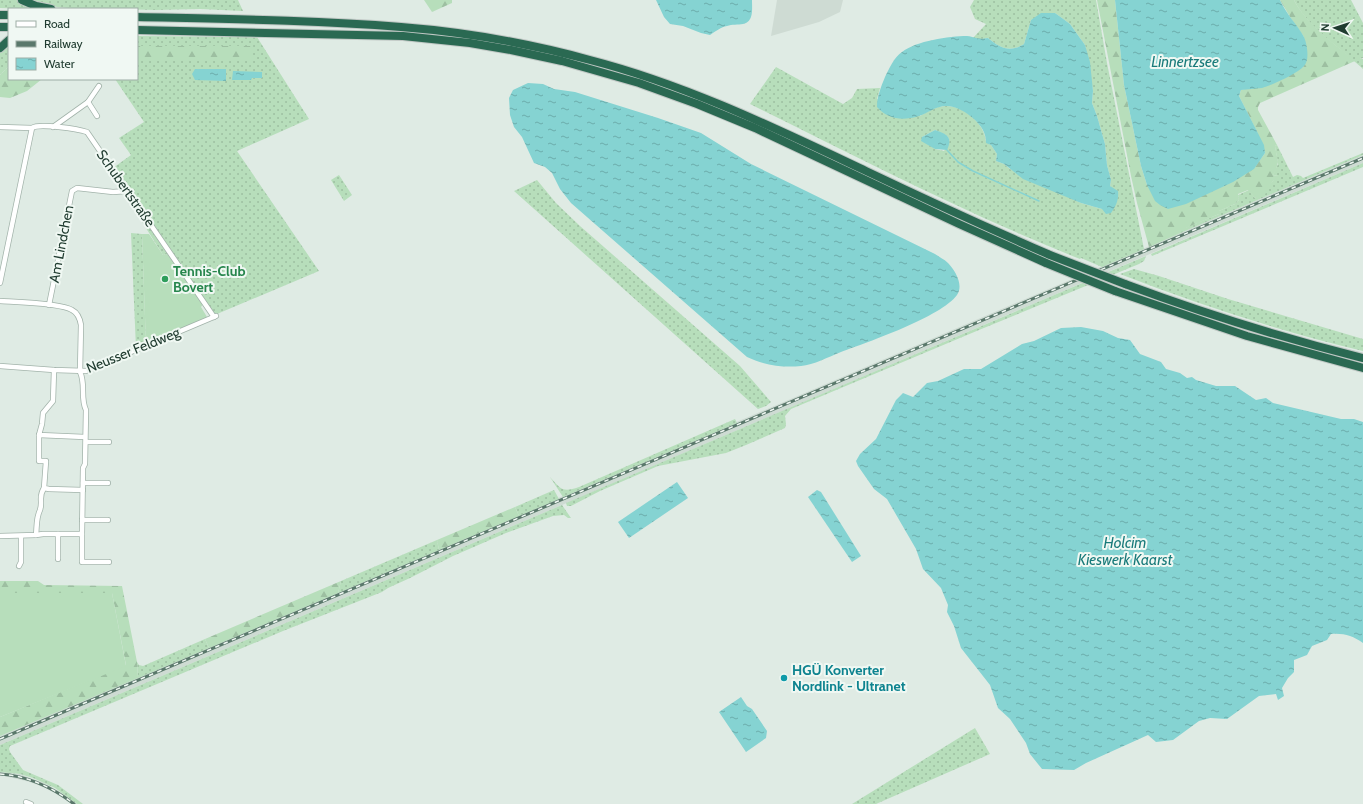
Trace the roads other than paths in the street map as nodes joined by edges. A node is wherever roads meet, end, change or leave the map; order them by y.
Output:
1 (22, 0) edge
2 (47, 8) edge
3 (138, 17) edge
4 (138, 30) edge
5 (8, 41) edge
6 (0, 48) edge
7 (99, 86) dead end
8 (88, 102) junction
9 (97, 116) dead end
10 (53, 126) junction
11 (0, 127) edge
12 (32, 128) junction
13 (127, 191) junction
14 (1048, 259) junction
15 (0, 283) edge
16 (0, 301) edge
17 (49, 305) junction
18 (215, 317) joint
19 (1363, 358) edge
20 (0, 366) edge
21 (1363, 368) edge
22 (54, 370) junction
23 (80, 372) junction
24 (39, 435) junction
25 (85, 439) junction
26 (109, 442) dead end
27 (83, 483) junction
28 (108, 483) dead end
29 (44, 488) junction
30 (83, 490) junction
31 (82, 520) junction
32 (108, 520) dead end
33 (58, 534) junction
34 (82, 534) junction
35 (36, 535) junction
36 (0, 536) edge
37 (21, 536) junction
38 (58, 558) dead end
39 (109, 562) dead end
40 (19, 566) dead end
41 (26, 802) dead end
42 (31, 804) edge

1 - 2 highway
3 - 14 highway
4 - 14 highway
5 - 6 highway
7 - 8 street
8 - 9 street
8 - 10 street
10 - 12 street, Schubertstraße
10 - 13 street, Schubertstraße
11 - 12 street, Schubertstraße
12 - 15 street
13 - 17 street, Am Lindchen
13 - 18 street, Schubertstraße
14 - 19 highway, bridge
14 - 21 highway, bridge
16 - 17 street
17 - 23 street
18 - 23 street, Neusser Feldweg
20 - 22 street, Neusser Feldweg
22 - 23 street, Neusser Feldweg
22 - 24 street
23 - 25 street
24 - 25 street
24 - 29 street
25 - 26 street
25 - 27 street
27 - 28 street
27 - 30 street
29 - 30 street
29 - 35 street
30 - 31 street
31 - 32 street
31 - 34 street
33 - 34 street
33 - 35 street
33 - 38 street
34 - 39 street
35 - 37 street
36 - 37 street
37 - 40 street
41 - 42 street

